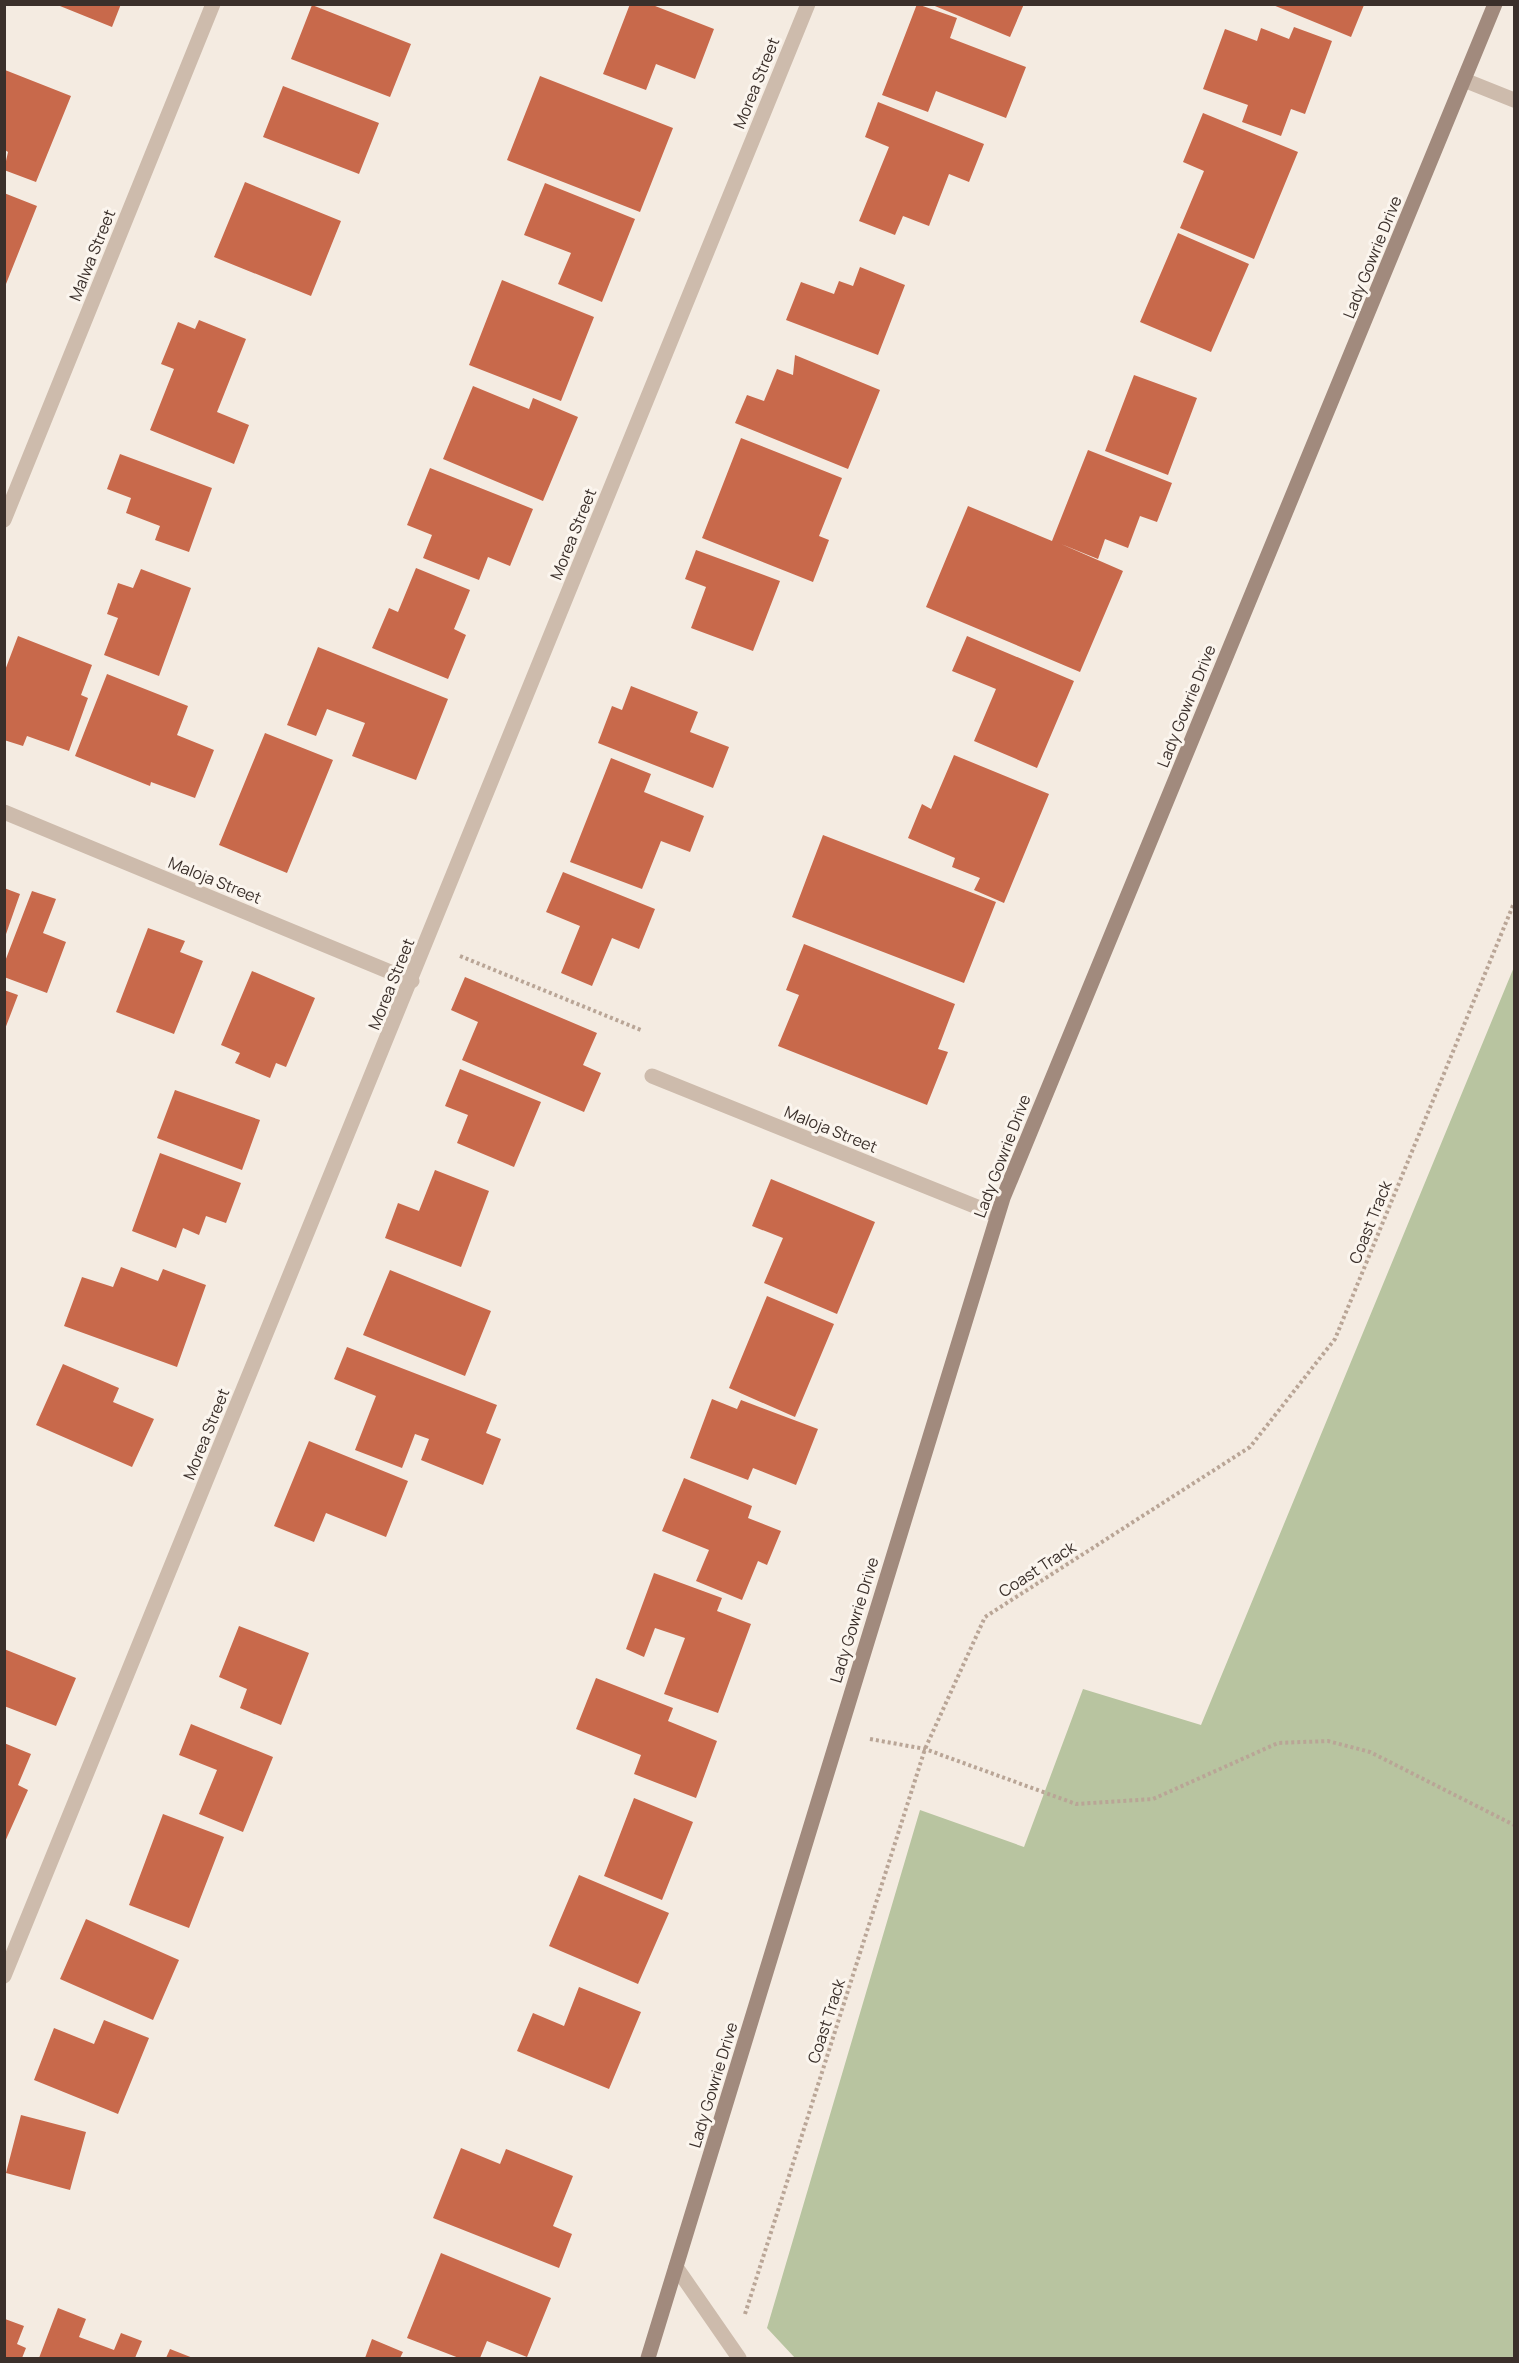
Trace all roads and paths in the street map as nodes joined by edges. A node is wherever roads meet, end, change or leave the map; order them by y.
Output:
1 (213, 4) edge
2 (808, 4) edge
3 (1496, 4) edge
4 (1464, 80) junction
5 (1515, 100) edge
6 (4, 520) edge
7 (4, 812) edge
8 (1515, 903) edge
9 (460, 956) dead end
10 (412, 981) junction
11 (641, 1030) dead end
12 (652, 1076) dead end
13 (997, 1215) junction
14 (838, 1733) junction
15 (925, 1749) junction
16 (1515, 1825) edge
17 (4, 1977) edge
18 (676, 2267) junction
19 (736, 2355) edge
20 (648, 2358) edge

1 - 6 street, Malwa Street
2 - 10 street, Morea Street
3 - 4 main road, Lady Gowrie Drive
4 - 5 street
4 - 13 main road, Lady Gowrie Drive
7 - 10 street, Maloja Street
8 - 15 path, Coast Track
9 - 11 path
10 - 17 street, Morea Street
12 - 13 street, Maloja Street
13 - 14 main road, Lady Gowrie Drive
14 - 15 path
14 - 18 main road, Lady Gowrie Drive
15 - 16 path
15 - 19 path, Coast Track
18 - 19 street
18 - 20 main road, Lady Gowrie Drive

